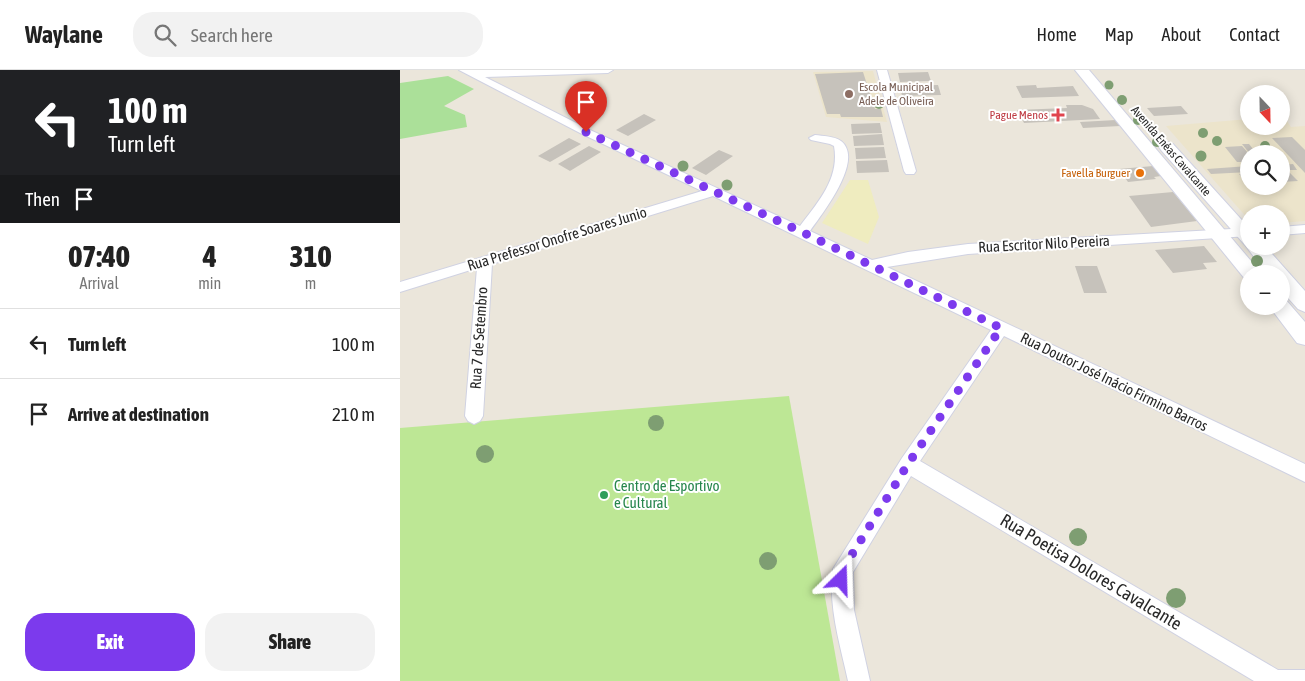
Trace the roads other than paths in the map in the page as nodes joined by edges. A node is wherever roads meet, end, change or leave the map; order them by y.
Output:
1 (608, 70) edge
2 (882, 70) edge
3 (1082, 70) edge
4 (1099, 70) edge
5 (467, 72) edge
6 (510, 72) edge
7 (815, 138) dead end
8 (1182, 163) junction
9 (1163, 165) junction
10 (910, 171) dead end
11 (714, 191) junction
12 (1240, 229) edge
13 (1305, 229) edge
14 (1290, 230) edge
15 (802, 232) junction
16 (1219, 234) junction
17 (1240, 237) edge
18 (1262, 255) edge
19 (485, 260) junction
20 (871, 265) junction
21 (1245, 265) edge
22 (1270, 265) edge
23 (400, 286) edge
24 (1290, 287) edge
25 (1305, 304) edge
26 (1287, 315) edge
27 (1001, 328) junction
28 (1305, 337) edge
29 (474, 416) dead end
30 (908, 464) junction
31 (1305, 473) edge
32 (1274, 680) edge
33 (859, 681) edge
34 (1261, 681) edge
35 (1305, 681) edge

1 - 6 street
2 - 10 street
3 - 9 main road, Avenida Enéas Cavalcante
4 - 8 main road, Avenida Enéas Cavalcante
5 - 6 street
5 - 11 street, Rua Doutor José Inácio Firmino Barros
7 - 15 street
8 - 9 main road
8 - 12 main road, Avenida Enéas Cavalcante
9 - 16 main road, Avenida Enéas Cavalcante
11 - 15 street, Rua Doutor José Inácio Firmino Barros
11 - 19 street, Rua Prefessor Onofre Soares Junio
13 - 14 street
15 - 20 street, Rua Doutor José Inácio Firmino Barros
16 - 17 street, Rua Escritor Nilo Pereira
16 - 20 street, Rua Escritor Nilo Pereira
16 - 21 main road, Avenida Enéas Cavalcante
18 - 22 main road, Avenida Enéas Cavalcante
19 - 23 street, Rua Prefessor Onofre Soares Junio
19 - 29 street, Rua 7 de Setembro
20 - 27 street, Rua Doutor José Inácio Firmino Barros
24 - 25 main road
26 - 28 main road
27 - 30 street
27 - 31 street, Rua Doutor José Inácio Firmino Barros
30 - 32 street, Rua Poetisa Dolores Cavalcante
30 - 33 street
32 - 34 street
32 - 35 street

